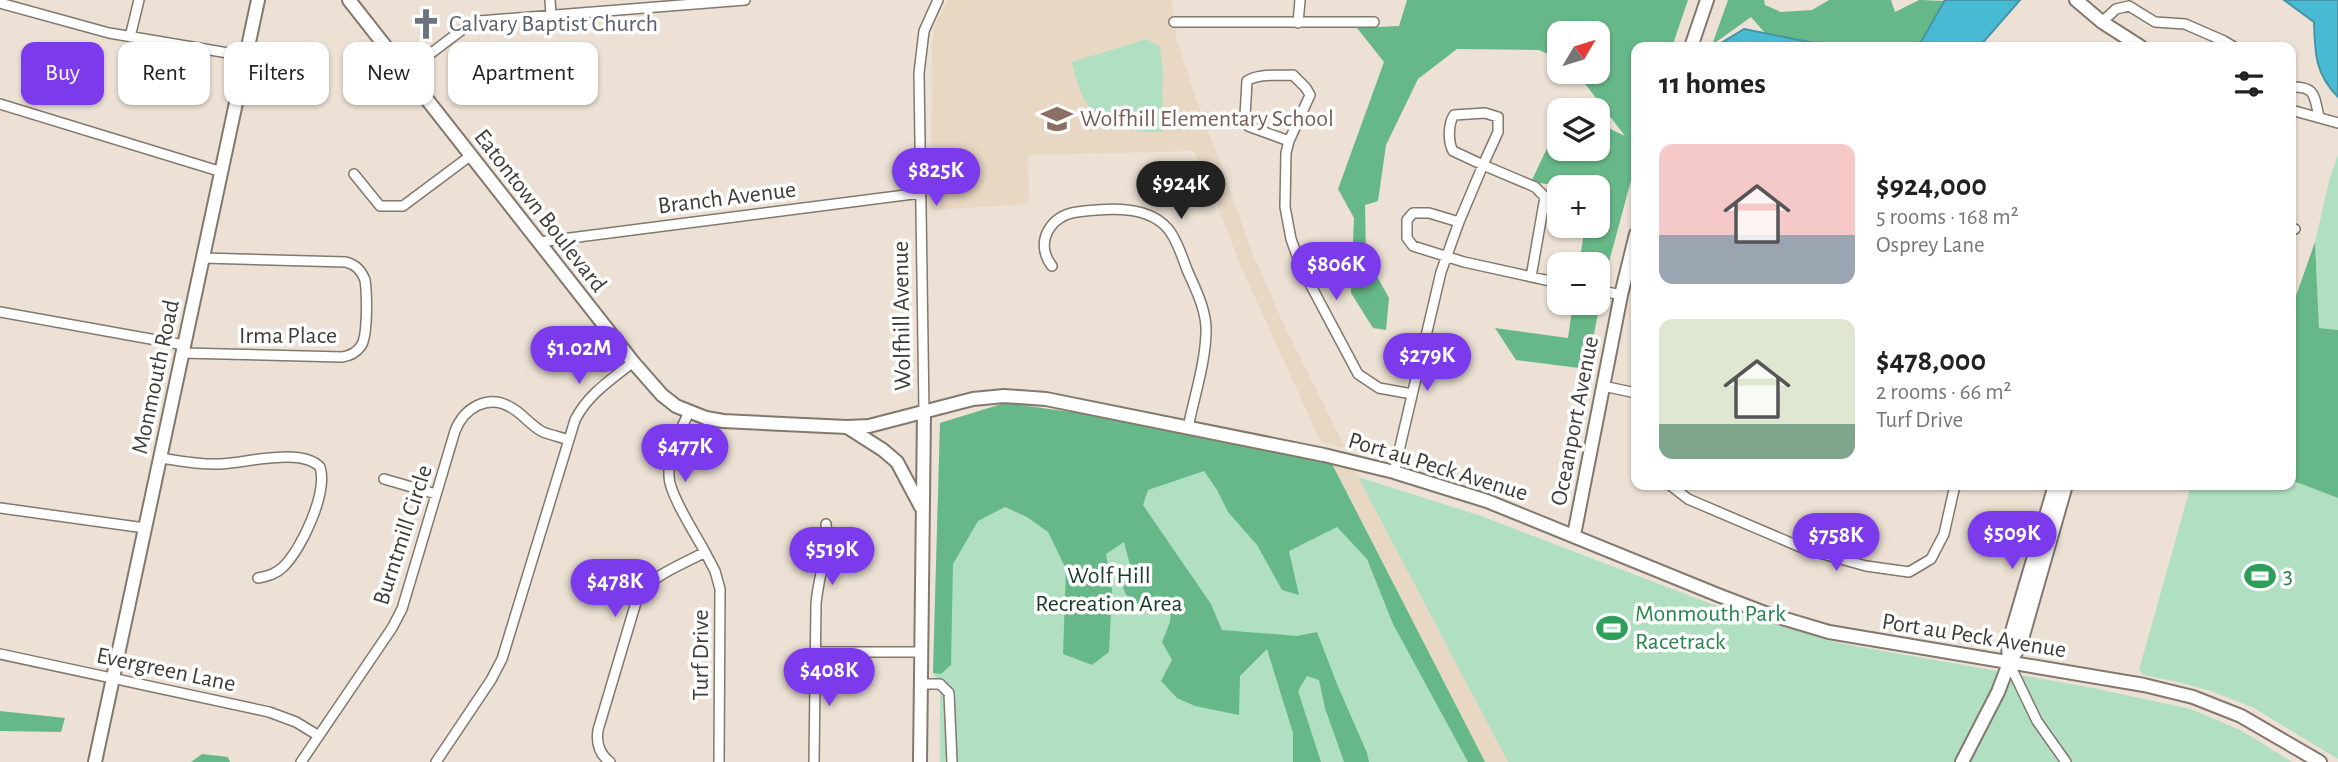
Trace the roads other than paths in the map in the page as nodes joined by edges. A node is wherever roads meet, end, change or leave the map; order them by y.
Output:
1 (139, 0) edge
2 (258, 0) edge
3 (349, 0) edge
4 (550, 0) edge
5 (745, 0) edge
6 (938, 0) edge
7 (1300, 0) edge
8 (1707, 0) edge
9 (2076, 0) edge
10 (0, 3) edge
11 (551, 15) junction
12 (1174, 22) dead end
13 (1374, 22) dead end
14 (2102, 22) junction
15 (1298, 23) junction
16 (130, 37) junction
17 (249, 42) edge
18 (381, 42) edge
19 (1693, 42) edge
20 (2133, 42) edge
21 (2226, 42) edge
22 (434, 51) edge
23 (224, 52) edge
24 (2296, 87) edge
25 (0, 104) edge
26 (236, 105) edge
27 (430, 105) edge
28 (2296, 111) edge
29 (2319, 117) junction
30 (2338, 123) edge
31 (1289, 141) junction
32 (470, 156) junction
33 (1483, 165) junction
34 (222, 172) junction
35 (354, 174) dead end
36 (921, 193) junction
37 (1459, 222) junction
38 (539, 242) junction
39 (1631, 253) edge
40 (1447, 257) junction
41 (203, 258) junction
42 (1052, 266) dead end
43 (1531, 277) junction
44 (1547, 280) edge
45 (1610, 293) edge
46 (1620, 295) junction
47 (0, 312) edge
48 (183, 349) junction
49 (633, 362) junction
50 (1603, 386) junction
51 (1631, 392) edge
52 (1412, 394) junction
53 (689, 412) junction
54 (924, 412) junction
55 (846, 428) junction
56 (1188, 428) junction
57 (569, 440) junction
58 (161, 458) junction
59 (1394, 472) junction
60 (384, 479) dead end
61 (1676, 490) edge
62 (1954, 490) edge
63 (2054, 490) edge
64 (2065, 490) edge
65 (436, 494) junction
66 (0, 508) edge
67 (922, 508) junction
68 (827, 524) dead end
69 (145, 528) junction
70 (1574, 535) junction
71 (705, 552) junction
72 (258, 578) dead end
73 (816, 652) junction
74 (920, 652) junction
75 (0, 654) edge
76 (2009, 663) junction
77 (113, 678) junction
78 (920, 684) junction
79 (2037, 721) junction
80 (319, 736) junction
81 (95, 762) edge
82 (301, 762) edge
83 (436, 762) edge
84 (610, 762) edge
85 (719, 762) edge
86 (814, 762) edge
87 (920, 762) edge
88 (952, 762) edge
89 (1962, 762) edge
90 (2066, 762) edge
91 (2073, 762) edge
92 (2320, 762) edge

1 - 16 street
2 - 17 street, Monmouth Road
3 - 18 street, Eatontown Boulevard
4 - 11 street
5 - 11 street
6 - 36 street, Wolfhill Avenue
7 - 15 street
8 - 19 street
9 - 14 street
10 - 16 street
11 - 22 street
12 - 15 street
13 - 15 street
14 - 20 street
14 - 21 street
16 - 23 street
24 - 29 street
25 - 34 street
26 - 34 street, Monmouth Road
27 - 32 street, Eatontown Boulevard
28 - 29 street
29 - 30 street
31 - 31 street
31 - 52 street
32 - 35 street
32 - 38 street, Eatontown Boulevard
33 - 33 street
33 - 37 street
33 - 43 street
34 - 41 street, Monmouth Road
36 - 38 street, Branch Avenue
36 - 54 street, Wolfhill Avenue
37 - 40 street
37 - 40 street
38 - 49 street, Eatontown Boulevard
39 - 46 street, Oceanport Avenue
40 - 43 street
40 - 52 street
41 - 48 street, Monmouth Road
41 - 48 street, Irma Place
42 - 56 street
43 - 44 street
45 - 46 street
46 - 50 street, Oceanport Avenue
47 - 48 street
48 - 58 street, Monmouth Road
49 - 53 street, Eatontown Boulevard
49 - 57 street
50 - 51 street
50 - 70 street, Oceanport Avenue
52 - 59 street
53 - 55 street, Eatontown Boulevard
53 - 71 street, Turf Drive
54 - 55 street, Port au Peck Avenue
54 - 56 street, Port au Peck Avenue
54 - 67 street, Wolfhill Avenue
55 - 67 street
56 - 59 street, Port au Peck Avenue
57 - 65 street, Burntmill Circle
57 - 83 street
58 - 69 street, Monmouth Road
58 - 72 street
59 - 70 street, Port au Peck Avenue
60 - 65 street
61 - 62 street
63 - 76 street
64 - 76 street
65 - 80 street, Burntmill Circle
66 - 69 street
67 - 74 street
68 - 73 street
69 - 77 street, Monmouth Road
70 - 76 street, Port au Peck Avenue
71 - 84 street
71 - 85 street, Turf Drive
73 - 74 street
73 - 86 street
74 - 78 street
75 - 77 street, Evergreen Lane
76 - 79 street
76 - 89 street
76 - 92 street, Port au Peck Avenue
77 - 80 street, Evergreen Lane
77 - 81 street, Monmouth Road
78 - 87 street
78 - 88 street
79 - 90 street
79 - 91 street
80 - 82 street, Burntmill Circle

